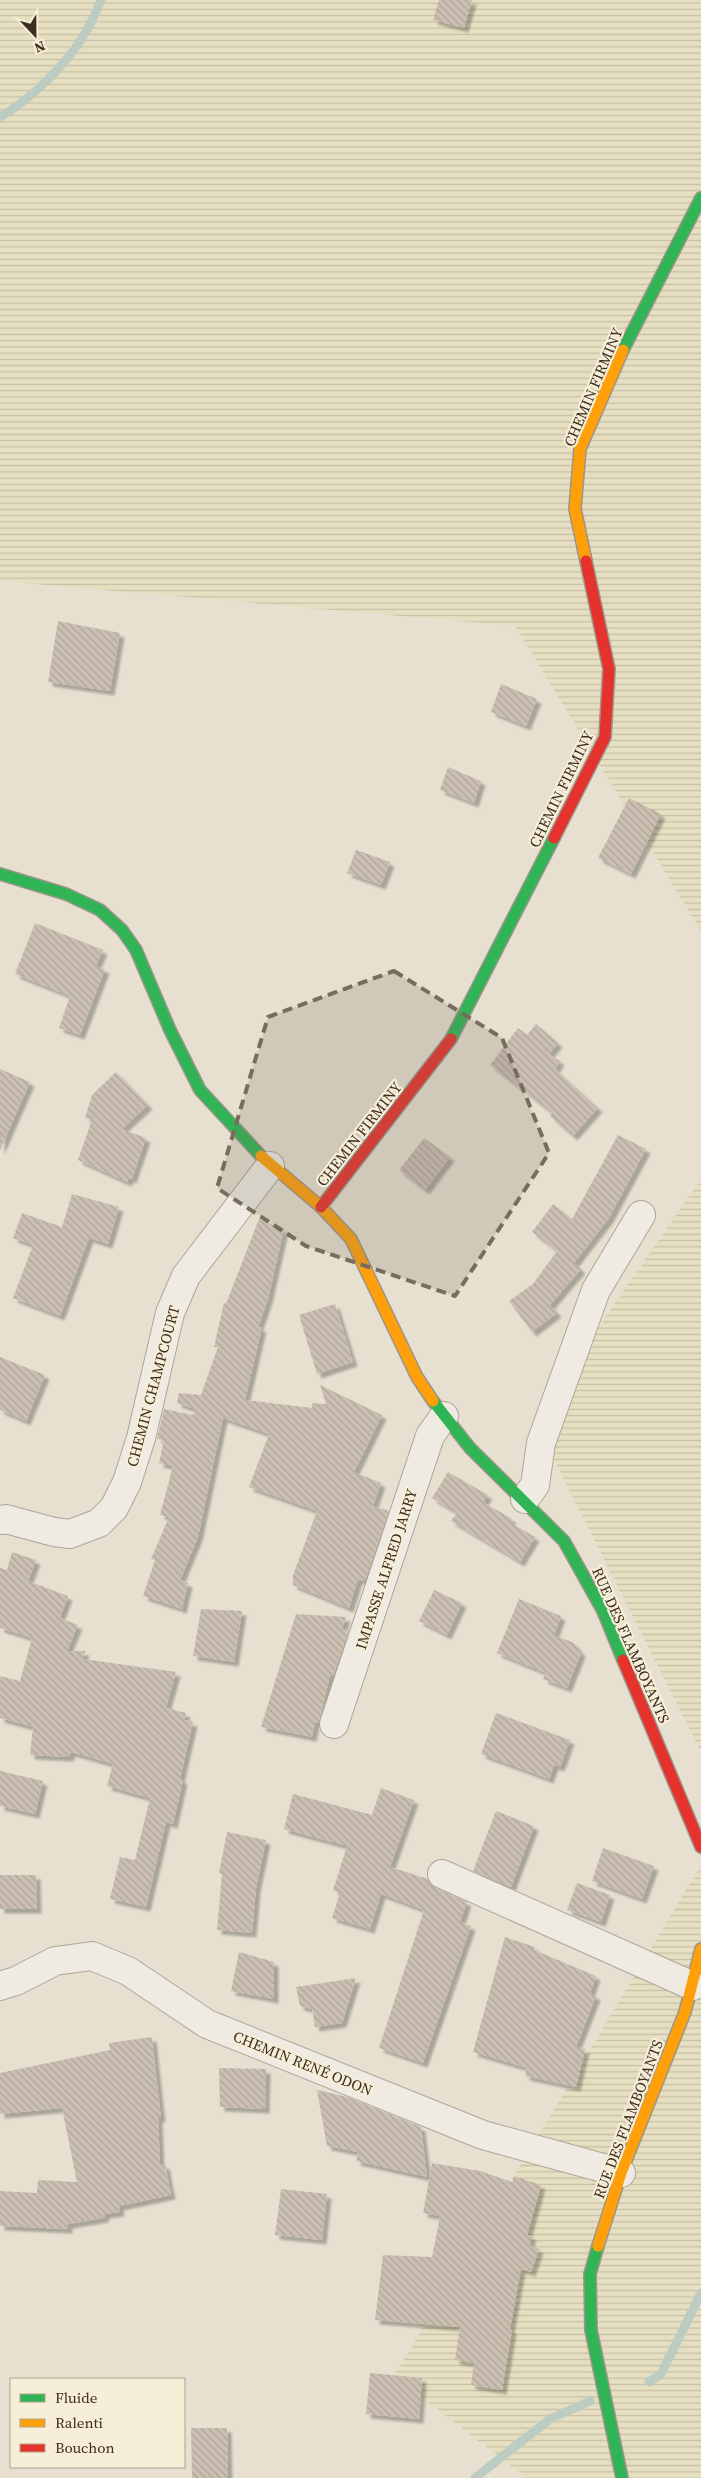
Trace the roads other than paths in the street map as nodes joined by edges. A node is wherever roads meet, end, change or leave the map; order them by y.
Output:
1 (701, 198) edge
2 (0, 874) edge
3 (270, 1166) junction
4 (321, 1207) junction
5 (641, 1215) dead end
6 (444, 1416) junction
7 (524, 1499) junction
8 (0, 1520) edge
9 (334, 1724) dead end
10 (701, 1847) edge
11 (442, 1874) dead end
12 (701, 1949) edge
13 (0, 1986) edge
14 (693, 1986) junction
15 (621, 2172) junction
16 (622, 2478) edge

1 - 4 main road, CHEMIN FIRMINY
2 - 3 main road, RUE DES FLAMBOYANTS
3 - 4 main road, RUE DES FLAMBOYANTS
3 - 8 street, CHEMIN CHAMPCOURT
4 - 6 main road, RUE DES FLAMBOYANTS
5 - 7 street
6 - 7 main road, RUE DES FLAMBOYANTS
6 - 9 street, IMPASSE ALFRED JARRY
7 - 10 main road, RUE DES FLAMBOYANTS
11 - 14 street
12 - 14 main road, RUE DES FLAMBOYANTS
13 - 15 street, CHEMIN RENÉ ODON
14 - 15 main road, RUE DES FLAMBOYANTS
15 - 16 main road, RUE DES FLAMBOYANTS

